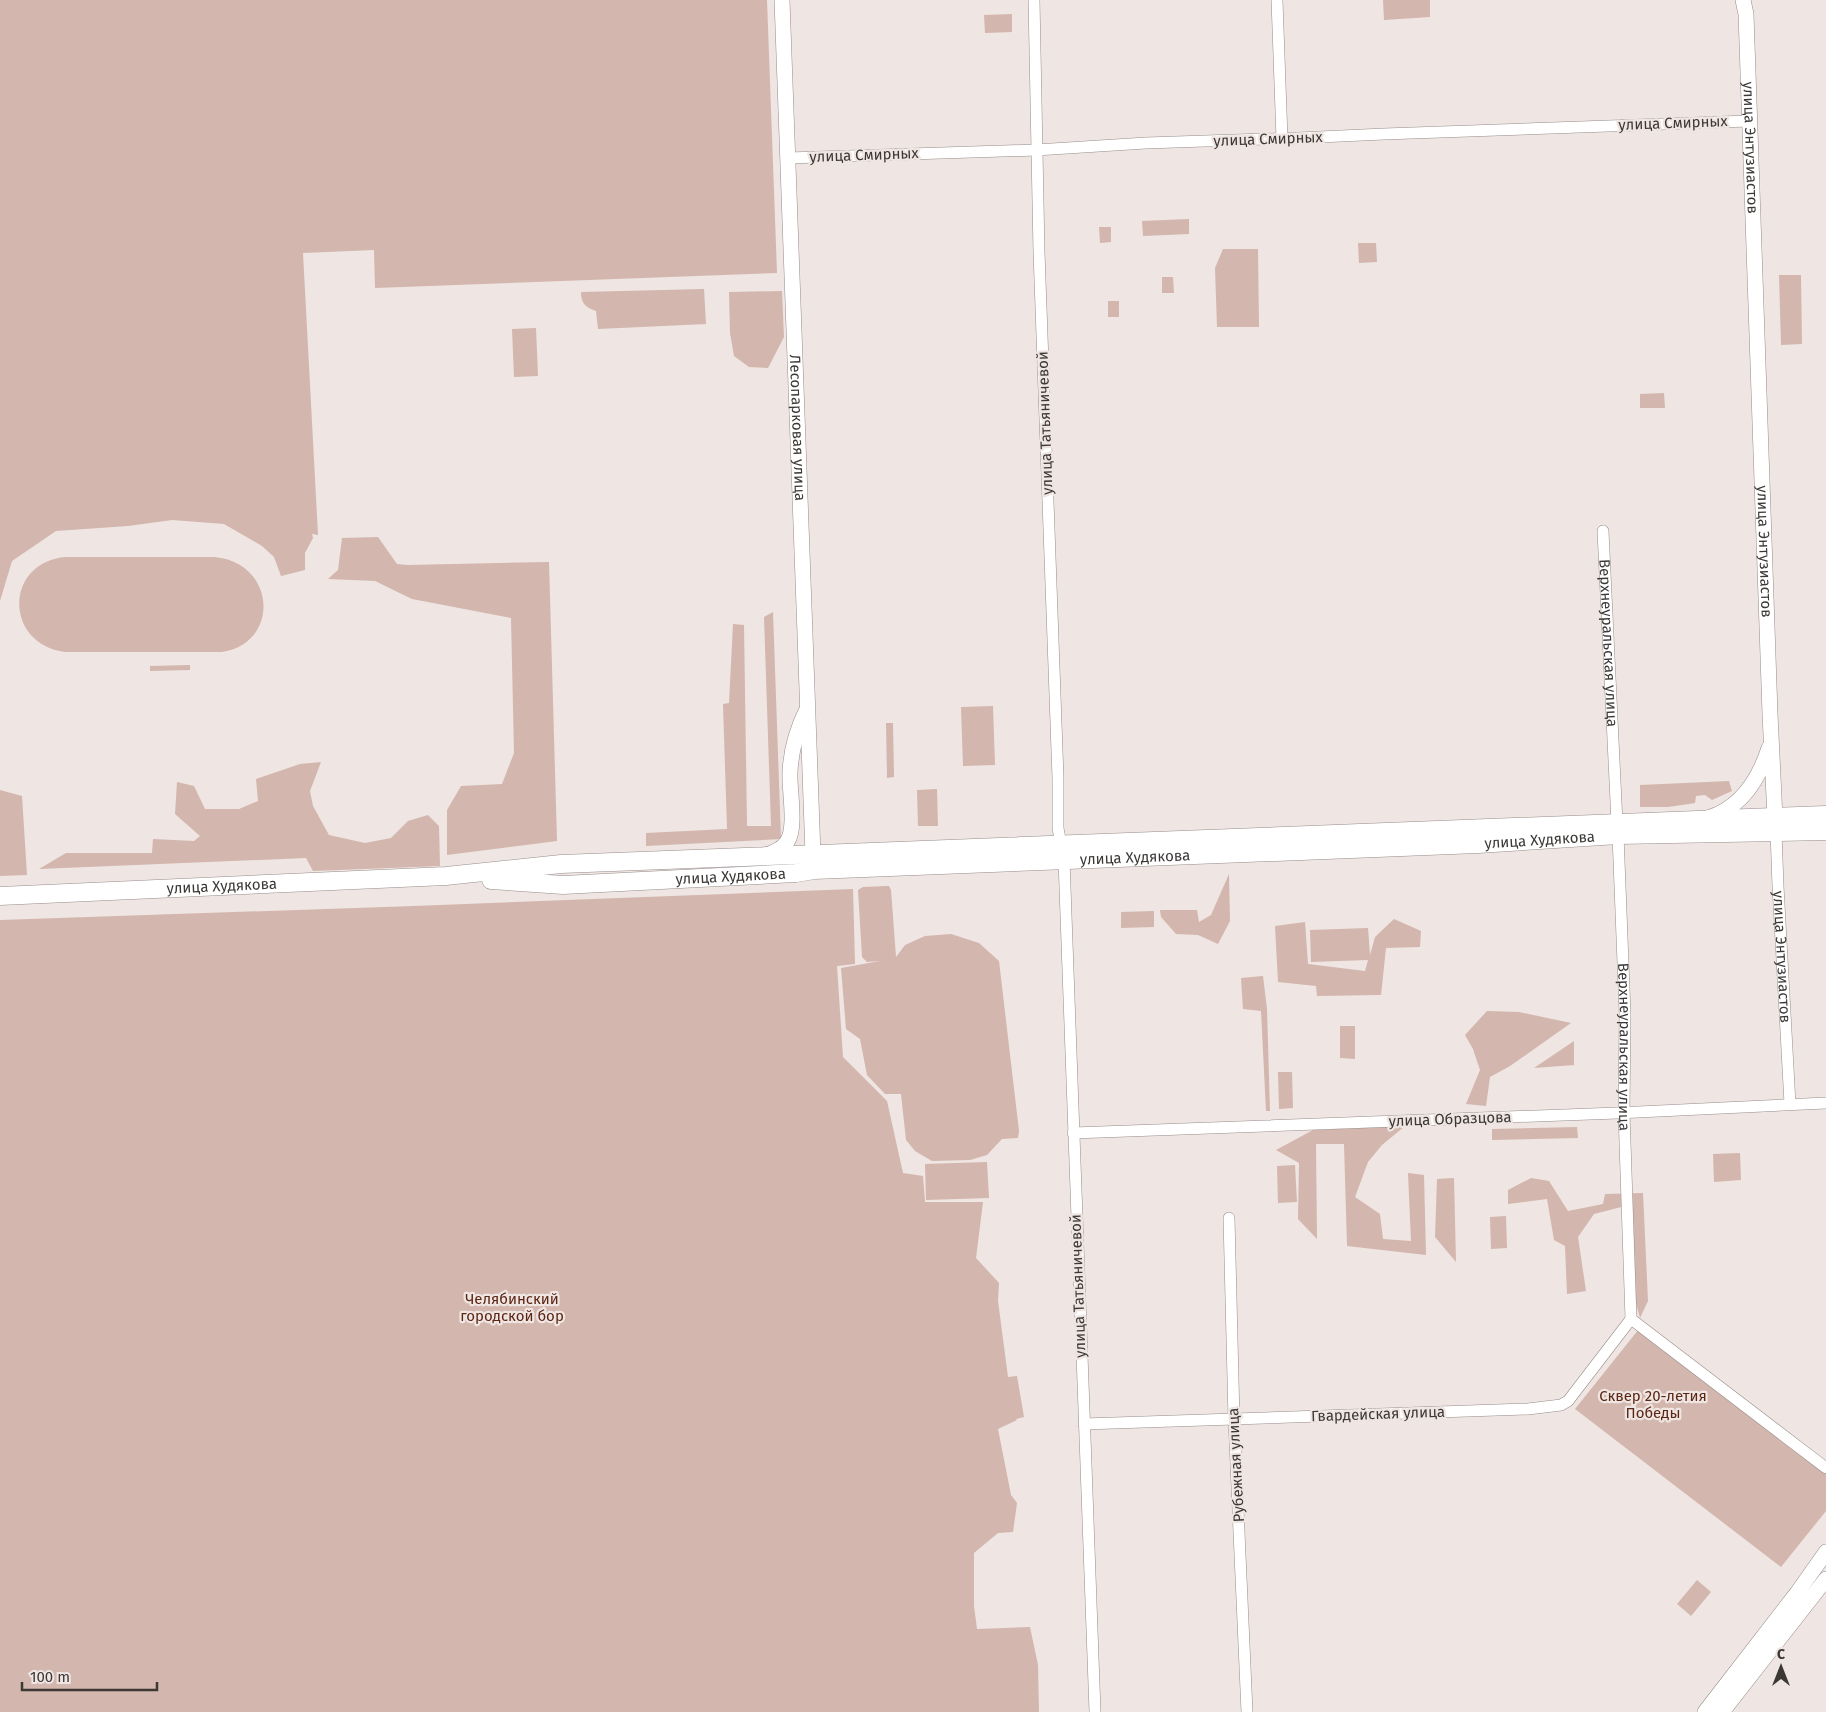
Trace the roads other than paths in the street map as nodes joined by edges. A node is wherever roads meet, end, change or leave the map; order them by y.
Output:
1 (782, 0) edge
2 (1034, 0) edge
3 (1277, 0) edge
4 (1743, 0) edge
5 (1749, 121) junction
6 (1282, 139) junction
7 (1036, 150) junction
8 (788, 158) junction
9 (1603, 531) dead end
10 (808, 705) junction
11 (1772, 740) junction
12 (1826, 815) edge
13 (1703, 820) junction
14 (1776, 825) junction
15 (1617, 829) junction
16 (1826, 831) edge
17 (1063, 852) junction
18 (761, 858) junction
19 (814, 862) junction
20 (446, 876) junction
21 (0, 896) edge
22 (1826, 1102) edge
23 (1790, 1104) junction
24 (1624, 1113) junction
25 (1073, 1132) junction
26 (1229, 1218) dead end
27 (1630, 1319) junction
28 (1234, 1419) junction
29 (1084, 1424) junction
30 (1826, 1468) edge
31 (1826, 1552) edge
32 (1826, 1579) edge
33 (1095, 1712) edge
34 (1247, 1712) edge
35 (1705, 1712) edge
36 (1722, 1712) edge

1 - 8 main road, Лесопарковая улица
2 - 7 street, улица Татьяничевой
3 - 6 street
4 - 5 main road, улица Энтузиастов
5 - 6 street, улица Смирных
5 - 11 main road, улица Энтузиастов
6 - 7 street, улица Смирных
7 - 8 street, улица Смирных
7 - 17 street, улица Татьяничевой
8 - 10 main road, Лесопарковая улица
9 - 15 street, Верхнеуральская улица
10 - 18 main road
10 - 19 main road, Лесопарковая улица
11 - 13 main road
11 - 14 main road, улица Энтузиастов
12 - 14 main road, улица Худякова
13 - 14 main road, улица Худякова
13 - 15 main road, улица Худякова
14 - 15 main road, улица Худякова
14 - 16 main road, улица Худякова
14 - 23 street, улица Энтузиастов
15 - 17 main road, улица Худякова
15 - 24 street, Верхнеуральская улица
17 - 19 main road, улица Худякова
17 - 25 street, улица Татьяничевой
18 - 19 main road, улица Худякова
18 - 20 main road, улица Худякова
19 - 20 main road, улица Худякова
20 - 21 main road, улица Худякова
22 - 23 street, улица Образцова
23 - 24 street, улица Образцова
24 - 25 street, улица Образцова
24 - 27 street, Верхнеуральская улица
25 - 29 street, улица Татьяничевой
26 - 28 street, Рубежная улица
27 - 28 street, Гвардейская улица
27 - 30 street
28 - 29 street, Гвардейская улица
28 - 34 street, Рубежная улица
29 - 33 street, улица Татьяничевой
31 - 35 main road
32 - 36 main road

